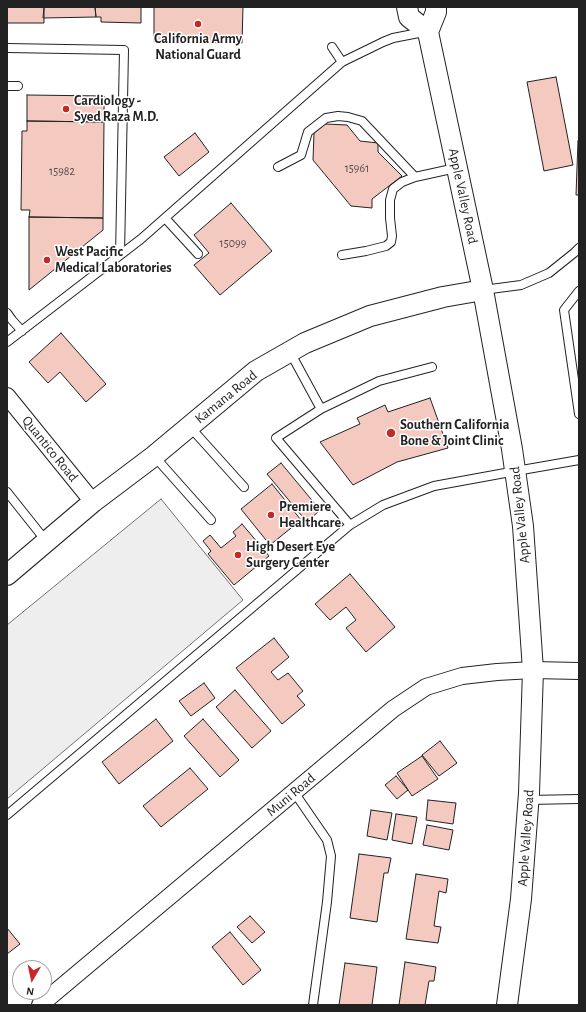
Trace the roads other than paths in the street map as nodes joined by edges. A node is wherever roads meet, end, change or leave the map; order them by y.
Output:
1 (407, 7) edge
2 (436, 7) edge
3 (428, 32) junction
4 (332, 47) dead end
5 (7, 48) edge
6 (342, 62) junction
7 (7, 86) edge
8 (18, 86) dead end
9 (278, 167) dead end
10 (457, 168) junction
11 (415, 177) junction
12 (165, 218) junction
13 (579, 248) edge
14 (198, 254) dead end
15 (120, 255) junction
16 (342, 255) dead end
17 (483, 290) junction
18 (579, 291) edge
19 (7, 313) edge
20 (22, 331) junction
21 (7, 342) edge
22 (290, 352) junction
23 (432, 367) dead end
24 (7, 396) edge
25 (321, 409) junction
26 (579, 414) edge
27 (190, 426) junction
28 (154, 456) junction
29 (579, 460) edge
30 (516, 471) junction
31 (244, 487) dead end
32 (7, 492) edge
33 (93, 502) junction
34 (211, 520) dead end
35 (350, 525) junction
36 (46, 542) junction
37 (7, 574) edge
38 (533, 670) junction
39 (579, 671) edge
40 (294, 792) junction
41 (579, 799) edge
42 (528, 800) junction
43 (7, 815) edge
44 (46, 1003) edge
45 (314, 1005) edge
46 (507, 1005) edge

1 - 3 street
2 - 3 street
3 - 6 lane
3 - 10 street, Apple Valley Road
4 - 6 lane
5 - 15 lane
6 - 12 lane
7 - 8 lane
9 - 11 lane
10 - 11 lane
10 - 17 street, Apple Valley Road
11 - 16 lane
12 - 14 lane
12 - 15 lane
13 - 17 lane
15 - 20 lane
17 - 22 street, Kamana Road
17 - 30 street, Apple Valley Road
18 - 26 lane
19 - 20 lane
20 - 21 lane
22 - 25 lane
22 - 27 street, Kamana Road
23 - 25 lane
24 - 33 street, Quantico Road
25 - 35 lane
27 - 28 street, Kamana Road
27 - 31 lane
28 - 33 street, Kamana Road
28 - 34 lane
29 - 30 lane
30 - 35 lane
30 - 38 street, Apple Valley Road
32 - 36 lane
33 - 36 street, Kamana Road
35 - 43 lane
36 - 37 street, Kamana Road
38 - 39 street, Muni Road
38 - 40 street, Muni Road
38 - 42 street, Apple Valley Road
40 - 44 street, Muni Road
40 - 45 lane
41 - 42 lane
42 - 46 street, Apple Valley Road

